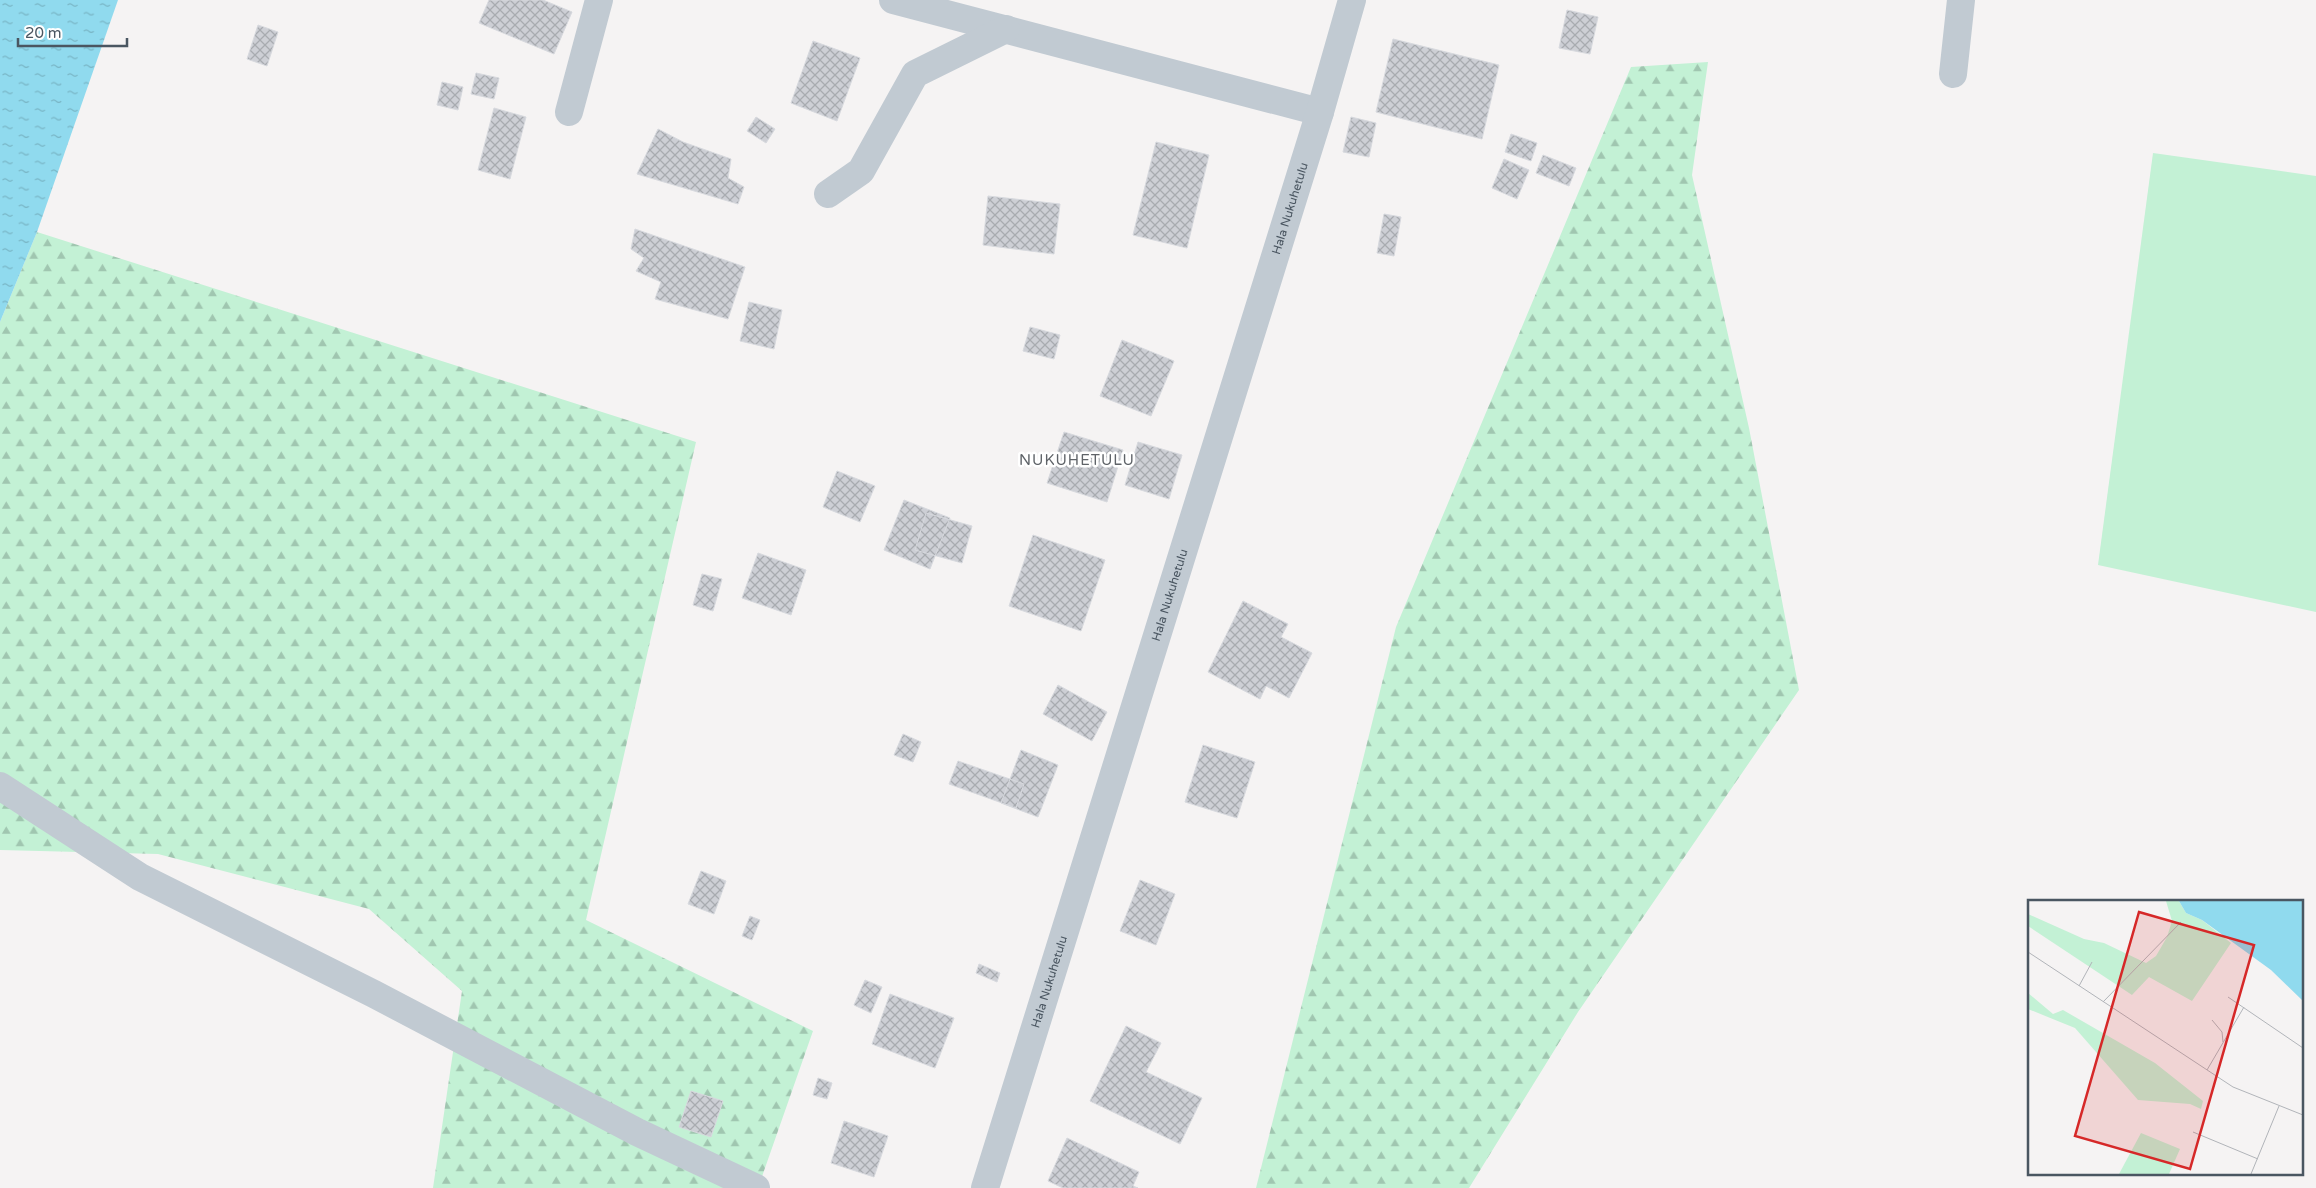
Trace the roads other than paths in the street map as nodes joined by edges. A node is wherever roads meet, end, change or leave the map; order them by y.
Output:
1 (599, 0) edge
2 (893, 0) edge
3 (1352, 0) edge
4 (1961, 0) edge
5 (1006, 30) junction
6 (1953, 74) dead end
7 (569, 112) dead end
8 (1320, 112) junction
9 (828, 194) dead end
10 (0, 786) edge
11 (756, 1188) edge
12 (985, 1188) edge

1 - 7 street
2 - 5 street
3 - 8 street, Hala Nukuhetulu
4 - 6 street
5 - 8 street
5 - 9 street
8 - 12 street, Hala Nukuhetulu
10 - 11 street

